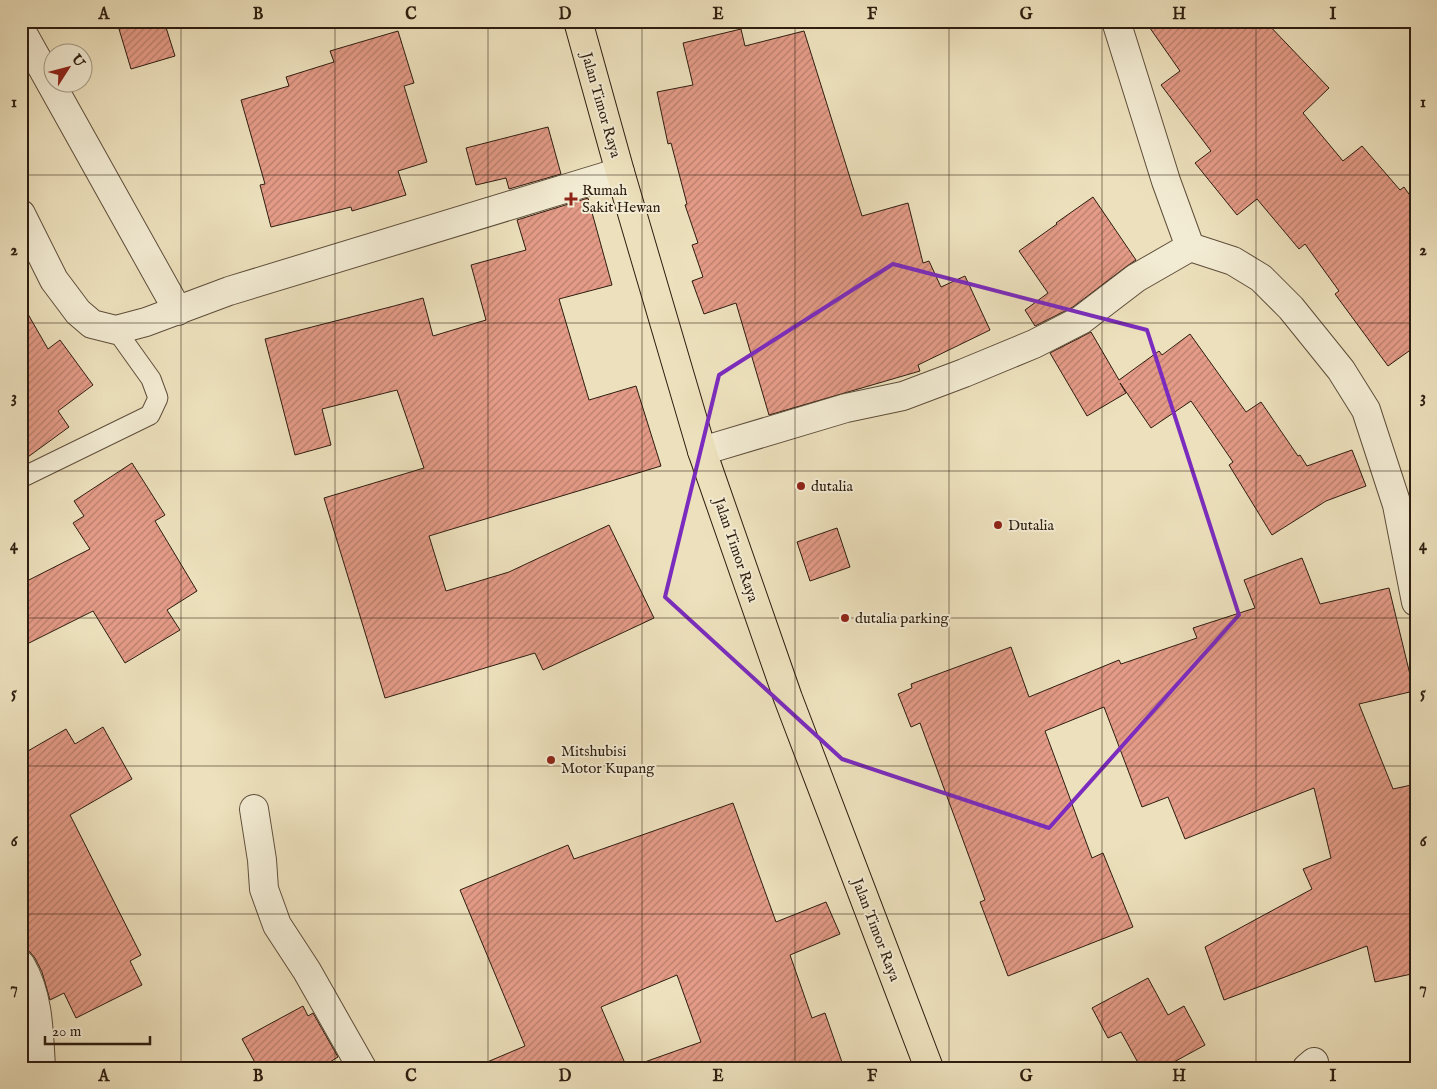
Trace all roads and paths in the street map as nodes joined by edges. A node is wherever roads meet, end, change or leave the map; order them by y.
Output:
1 (578, 21) edge
2 (1116, 21) edge
3 (21, 30) edge
4 (620, 172) junction
5 (21, 214) edge
6 (1190, 247) junction
7 (178, 311) junction
8 (116, 330) junction
9 (702, 450) junction
10 (21, 478) edge
11 (1416, 602) edge
12 (254, 809) dead end
13 (21, 965) edge
14 (41, 1068) edge
15 (362, 1068) edge
16 (929, 1068) edge

1 - 4 highway, Jalan Timor Raya
2 - 6 street
3 - 7 street
4 - 7 street
4 - 9 highway, Jalan Timor Raya
5 - 8 street
6 - 9 street
6 - 11 street
7 - 8 street
8 - 10 lane
9 - 16 highway, Jalan Timor Raya
12 - 15 street
13 - 14 street

